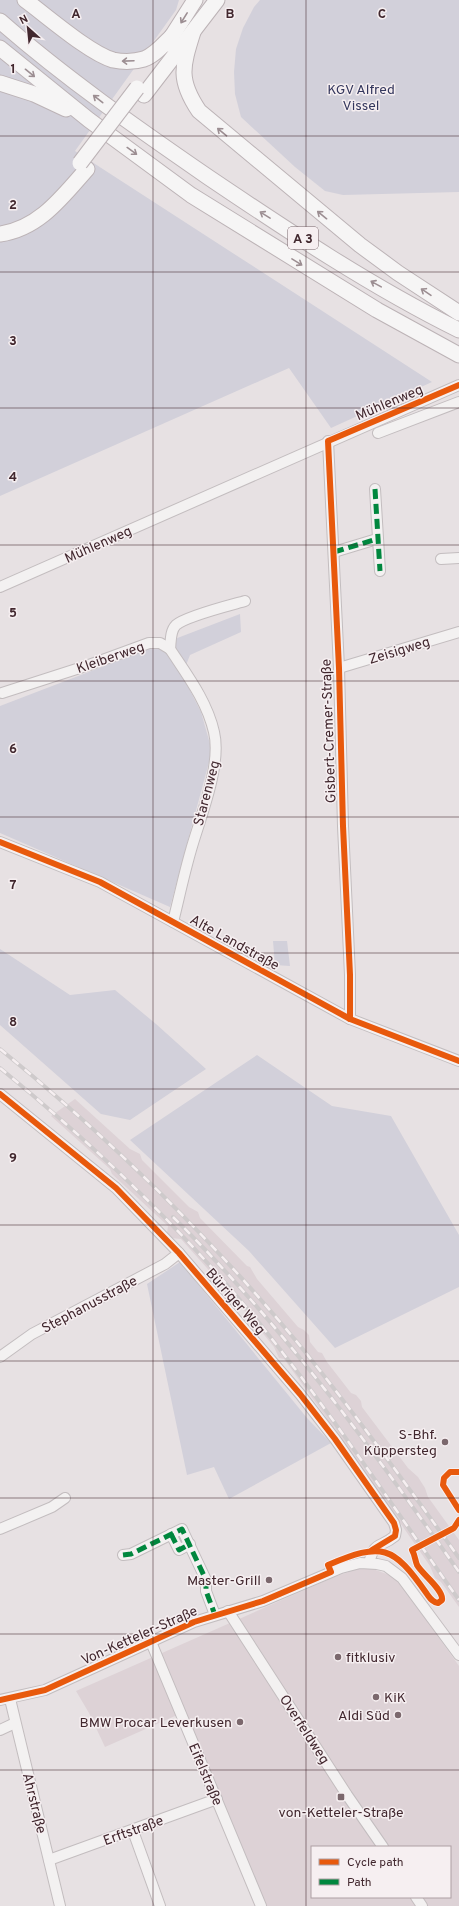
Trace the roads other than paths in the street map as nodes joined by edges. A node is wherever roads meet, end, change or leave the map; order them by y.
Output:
1 (24, 0) edge
2 (195, 0) edge
3 (217, 0) edge
4 (0, 21) edge
5 (193, 32) junction
6 (172, 36) junction
7 (0, 48) edge
8 (0, 83) edge
9 (141, 91) junction
10 (89, 120) junction
11 (84, 166) junction
12 (0, 224) edge
13 (0, 234) edge
14 (459, 313) edge
15 (459, 330) edge
16 (459, 356) edge
17 (459, 385) edge
18 (458, 402) edge
19 (378, 433) dead end
20 (328, 441) junction
21 (375, 489) dead end
22 (378, 539) junction
23 (334, 552) junction
24 (459, 558) edge
25 (441, 559) dead end
26 (380, 571) dead end
27 (0, 587) edge
28 (245, 601) dead end
29 (459, 632) edge
30 (170, 649) junction
31 (339, 668) junction
32 (2, 692) dead end
33 (0, 842) edge
34 (173, 922) junction
35 (350, 1020) junction
36 (459, 1061) edge
37 (0, 1094) edge
38 (179, 1253) junction
39 (0, 1357) edge
40 (65, 1498) dead end
41 (0, 1529) edge
42 (123, 1554) dead end
43 (369, 1563) junction
44 (228, 1610) junction
45 (215, 1615) junction
46 (151, 1642) junction
47 (459, 1655) edge
48 (5, 1700) edge
49 (15, 1723) junction
50 (0, 1730) edge
51 (217, 1799) junction
52 (133, 1831) junction
53 (382, 1846) edge
54 (49, 1860) junction
55 (60, 1906) edge
56 (160, 1906) edge
57 (261, 1906) edge

6 -> 1 highway
2 -> 6 highway
3 - 5 highway
15 -> 4 highway, A 3
5 - 9 highway
14 -> 5 highway
6 - 9 highway
7 -> 10 highway, A 3
8 - 10 highway
9 - 11 highway, bridge
10 -> 16 highway, A 3
11 - 12 highway
11 - 13 highway
17 - 20 street, Mühlenweg
18 - 19 street, Mühlenweg
20 - 23 street, Gisbert-Cremer-Straße
20 - 27 street, Mühlenweg
21 - 22 street
22 - 23 street
22 - 26 street
23 - 31 street, Gisbert-Cremer-Straße
24 - 25 street
28 - 30 street
29 - 31 street, Zeisigweg
30 - 32 street, Kleiberweg
30 - 34 street, Starenweg
31 - 35 street, Gisbert-Cremer-Straße
33 - 34 street, Alte Landstraße
34 - 35 street, Alte Landstraße
35 - 36 street, Alte Landstraße
37 - 38 street, Bürriger Weg
38 - 39 street, Stephanusstraße
38 - 43 street, Bürriger Weg
40 - 41 street
42 - 45 street
43 - 44 street, Von-Ketteler-Straße
43 - 47 street, Von-Ketteler-Straße
44 - 45 street, Von-Ketteler-Straße
44 - 53 street, Overfeldweg
45 - 46 street, Von-Ketteler-Straße
46 - 48 street, Von-Ketteler-Straße
46 - 51 street, Eifelstraße
48 - 49 street, Ahrstraße
49 - 50 street
49 - 54 street, Ahrstraße
51 - 52 street, Erftstraße
51 - 57 street, Eifelstraße
52 - 54 street, Erftstraße
52 - 56 street
54 - 55 street, Ahrstraße

